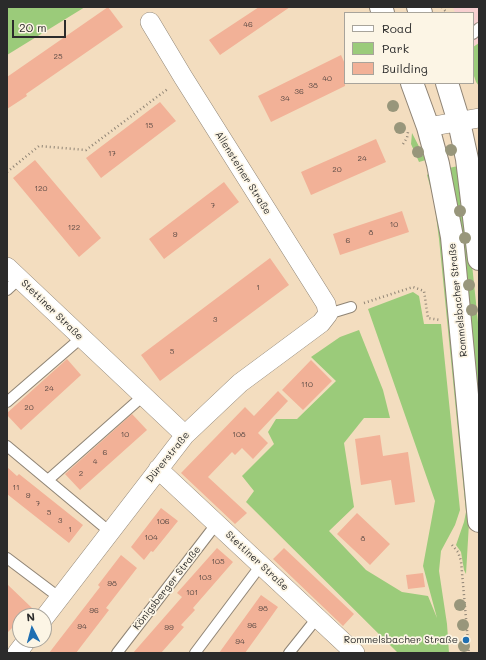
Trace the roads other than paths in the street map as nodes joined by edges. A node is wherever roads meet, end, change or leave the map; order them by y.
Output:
1 (150, 22) dead end
2 (412, 84) edge
3 (448, 84) edge
4 (469, 120) edge
5 (428, 127) junction
6 (479, 259) edge
7 (11, 278) edge
8 (351, 307) road end
9 (324, 319) junction
10 (81, 338) junction
11 (143, 396) junction
12 (7, 402) edge
13 (185, 435) junction
14 (7, 446) edge
15 (158, 469) junction
16 (48, 480) junction
17 (479, 521) edge
18 (217, 523) junction
19 (110, 532) junction
20 (7, 558) edge
21 (261, 565) junction
22 (60, 598) junction
23 (52, 608) edge
24 (317, 618) junction
25 (117, 653) edge
26 (195, 653) edge
27 (290, 653) edge
28 (355, 653) edge

1 - 9 street, Allensteiner Straße
2 - 5 main road, Rommelsbacher Straße
3 - 4 main road
4 - 5 street
4 - 6 main road
5 - 17 main road, Rommelsbacher Straße
7 - 10 street, Stettiner Straße
8 - 9 lane
9 - 13 street, Dürerstraße
10 - 11 street, Stettiner Straße
10 - 12 lane
11 - 13 street, Stettiner Straße
11 - 16 lane
13 - 15 street, Dürerstraße
14 - 16 lane
15 - 18 street, Stettiner Straße
15 - 19 street, Dürerstraße
16 - 19 lane
18 - 21 street, Stettiner Straße
18 - 25 lane, Königsberger Straße
19 - 22 street, Dürerstraße
20 - 22 lane
21 - 24 street, Stettiner Straße
21 - 26 lane
22 - 23 street, Dürerstraße
24 - 27 lane
24 - 28 street, Stettiner Straße

